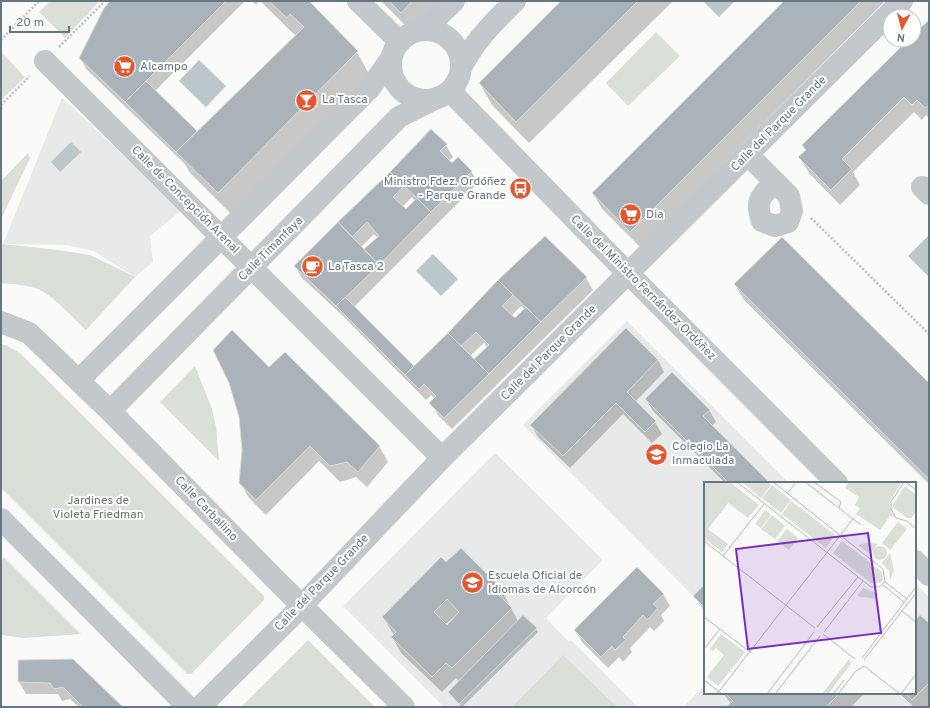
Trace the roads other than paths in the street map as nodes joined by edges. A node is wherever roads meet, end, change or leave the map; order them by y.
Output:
1 (358, 1) edge
2 (454, 1) edge
3 (515, 1) edge
4 (902, 1) edge
5 (424, 30) junction
6 (396, 49) junction
7 (46, 61) dead end
8 (461, 68) junction
9 (444, 94) junction
10 (748, 155) junction
11 (768, 189) dead end
12 (222, 238) junction
13 (253, 268) junction
14 (629, 274) junction
15 (1, 322) edge
16 (79, 380) junction
17 (110, 410) junction
18 (442, 458) junction
19 (836, 482) edge
20 (1, 519) edge
21 (916, 562) edge
22 (929, 575) edge
23 (302, 606) junction
24 (188, 707) edge
25 (200, 707) edge
26 (404, 707) edge

1 - 6 street
2 - 5 street
3 - 8 street
4 - 10 street, Calle del Parque Grande
5 - 6 street
5 - 8 street
6 - 9 street
6 - 12 street
7 - 12 street, Calle de Concepción Arenal
8 - 9 street
9 - 13 street, Calle Timanfaya
9 - 14 street, Calle del Ministro Fernández Ordóñez
10 - 11 street
10 - 14 street, Calle del Parque Grande
12 - 13 street, Calle de Concepción Arenal
12 - 16 street
13 - 17 street, Calle Timanfaya
13 - 18 street, Calle de Concepción Arenal
14 - 18 street, Calle del Parque Grande
14 - 19 street, Calle del Ministro Fernández Ordóñez
15 - 16 street, Calle Carballino
16 - 17 street, Calle Carballino
17 - 23 street, Calle Carballino
18 - 23 street, Calle del Parque Grande
20 - 24 street
21 - 22 street
23 - 25 street, Calle del Parque Grande
23 - 26 street, Calle Carballino

